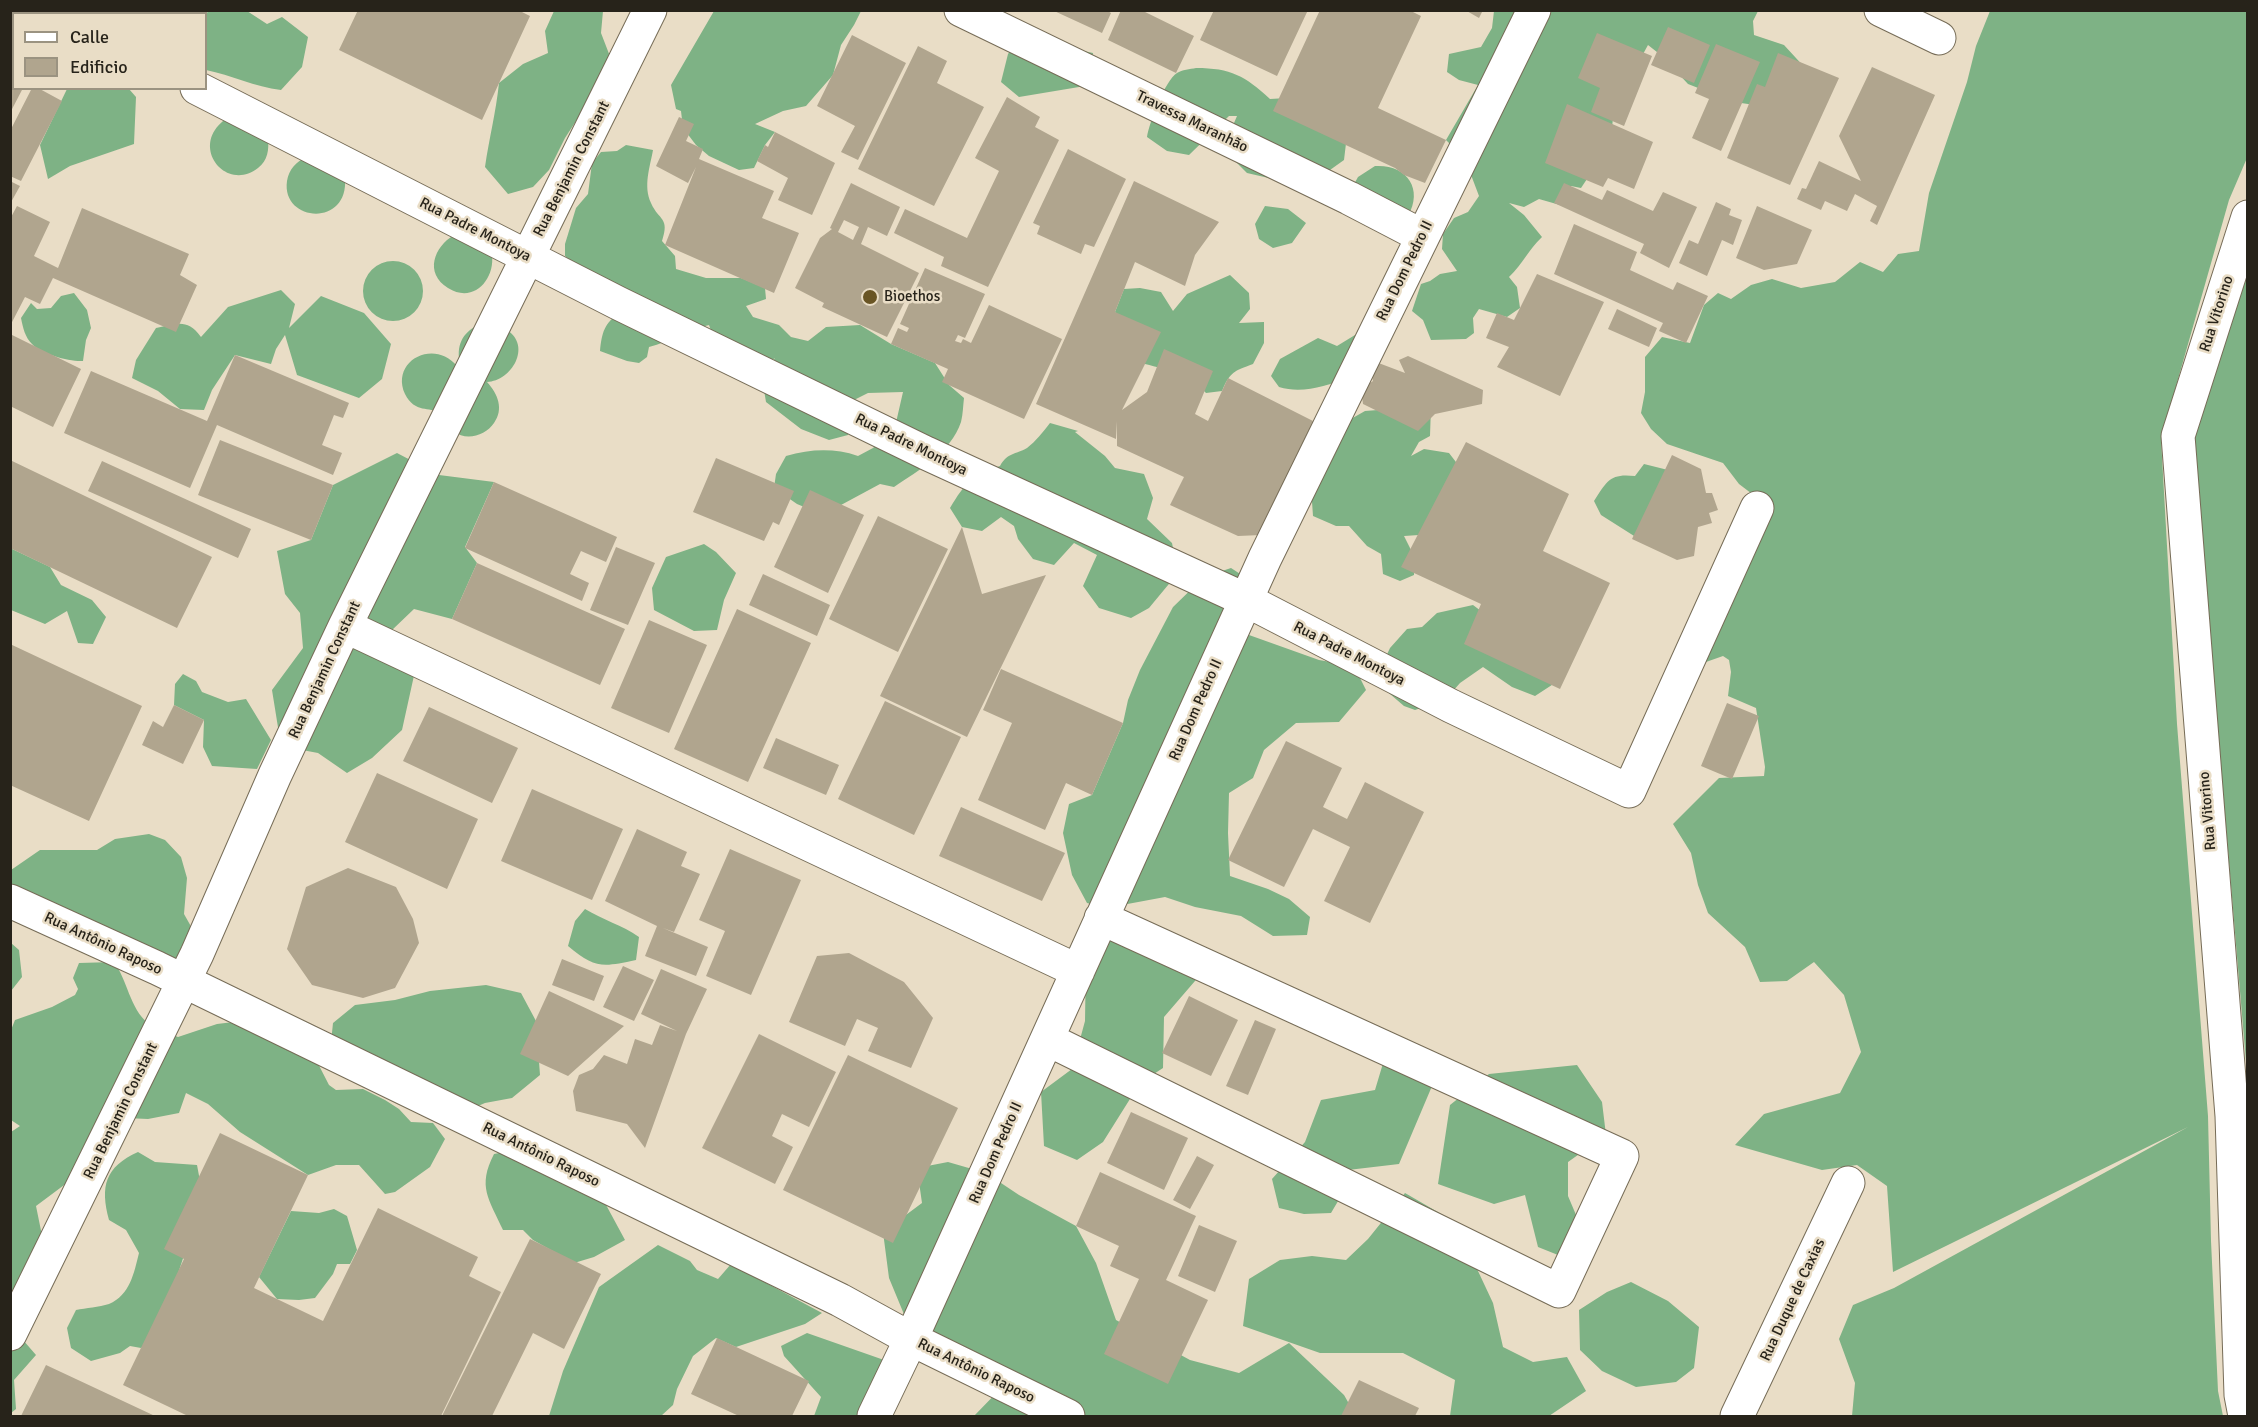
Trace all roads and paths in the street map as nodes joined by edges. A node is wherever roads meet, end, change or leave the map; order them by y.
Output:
1 (651, 10) edge
2 (961, 10) edge
3 (1534, 10) edge
4 (1881, 10) edge
5 (1939, 38) dead end
6 (201, 90) edge
7 (2247, 217) edge
8 (1422, 236) junction
9 (527, 257) junction
10 (1757, 508) dead end
11 (1246, 600) junction
12 (345, 626) junction
13 (10, 901) edge
14 (1101, 918) junction
15 (1078, 971) junction
16 (184, 982) junction
17 (1047, 1039) junction
18 (1848, 1183) dead end
19 (10, 1334) edge
20 (911, 1339) junction
21 (874, 1416) edge
22 (1068, 1416) edge
23 (1737, 1416) edge
24 (2245, 1416) edge

1 - 9 street, Rua Benjamin Constant
2 - 8 street, Travessa Maranhão
3 - 8 street, Rua Dom Pedro II
4 - 5 street
6 - 9 street, Rua Padre Montoya
7 - 24 street, Rua Vitorino
8 - 11 street, Rua Dom Pedro II
9 - 11 street, Rua Padre Montoya
9 - 12 street, Rua Benjamin Constant
10 - 11 street, Rua Padre Montoya
11 - 14 street, Rua Dom Pedro II
12 - 15 street
12 - 16 street, Rua Benjamin Constant
13 - 16 street, Rua Antônio Raposo
14 - 15 street, Rua Dom Pedro II
14 - 17 street
15 - 17 street, Rua Dom Pedro II
16 - 19 street, Rua Benjamin Constant
16 - 20 street, Rua Antônio Raposo
17 - 20 street, Rua Dom Pedro II
18 - 23 street, Rua Duque de Caxias
20 - 21 street, Rua Dom Pedro II
20 - 22 street, Rua Antônio Raposo

